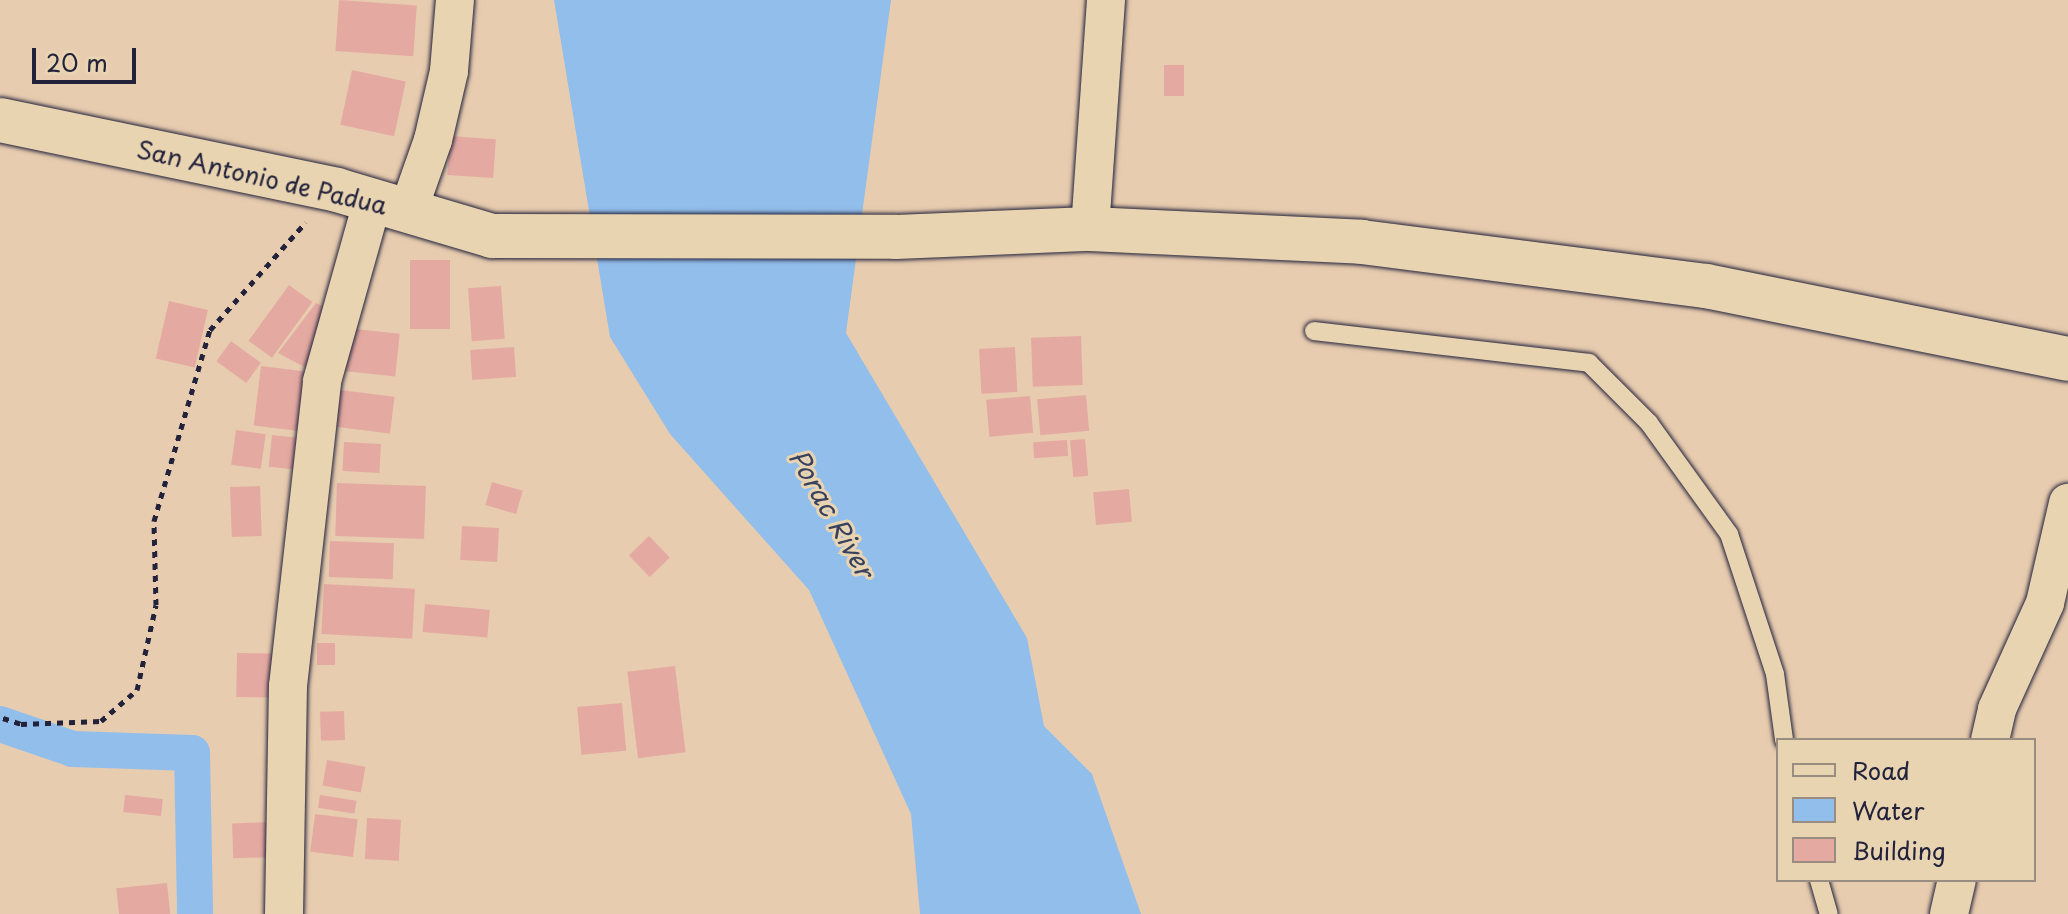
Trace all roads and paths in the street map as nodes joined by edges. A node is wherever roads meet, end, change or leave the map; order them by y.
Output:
1 (455, 0) edge
2 (1106, 0) edge
3 (0, 120) edge
4 (373, 200) junction
5 (1090, 229) junction
6 (1314, 331) dead end
7 (2068, 359) edge
8 (2068, 503) edge
9 (3, 718) dead end
10 (1784, 738) edge
11 (1990, 738) edge
12 (1820, 882) edge
13 (1957, 882) edge
14 (284, 914) edge
15 (1829, 914) edge
16 (1949, 914) edge

1 - 4 street
2 - 5 street
3 - 4 street, San Antonio de Padua
4 - 5 street, San Antonio de Padua
4 - 9 path
4 - 14 street
5 - 7 street, San Antonio de Padua
6 - 10 lane
8 - 11 street
12 - 15 lane
13 - 16 street

